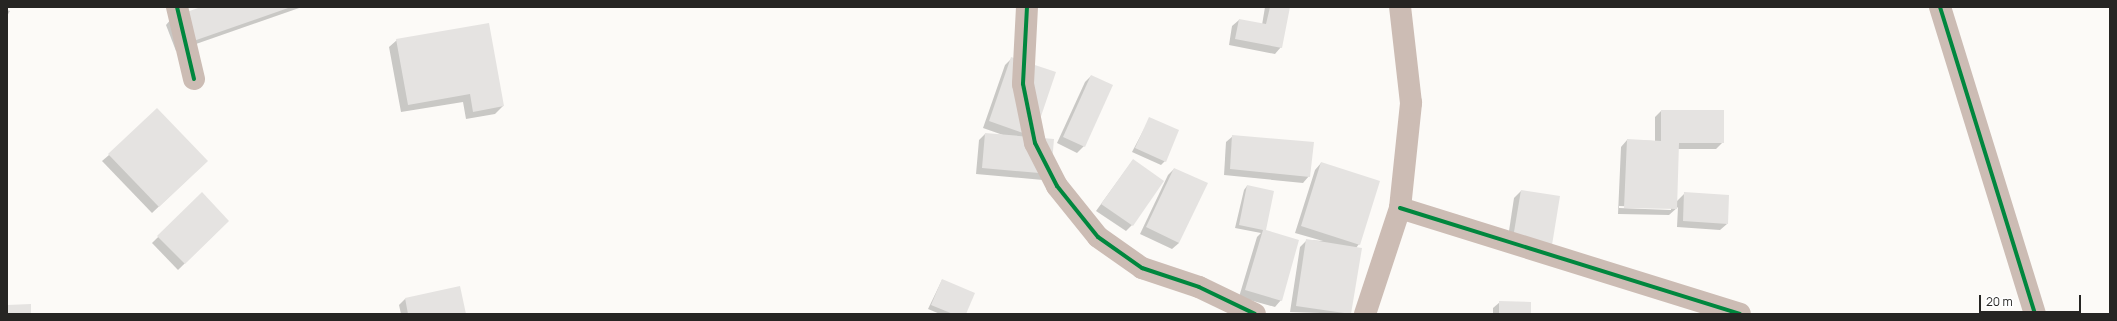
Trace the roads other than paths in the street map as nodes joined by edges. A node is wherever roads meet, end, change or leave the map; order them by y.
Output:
1 (177, 7) edge
2 (1027, 7) edge
3 (1400, 7) edge
4 (1940, 7) edge
5 (194, 79) dead end
6 (1400, 208) junction
7 (1255, 314) edge
8 (1365, 314) edge
9 (1740, 314) edge
10 (2035, 314) edge

1 - 5 street
2 - 7 street
3 - 6 street
4 - 10 street
6 - 8 street
6 - 9 street

